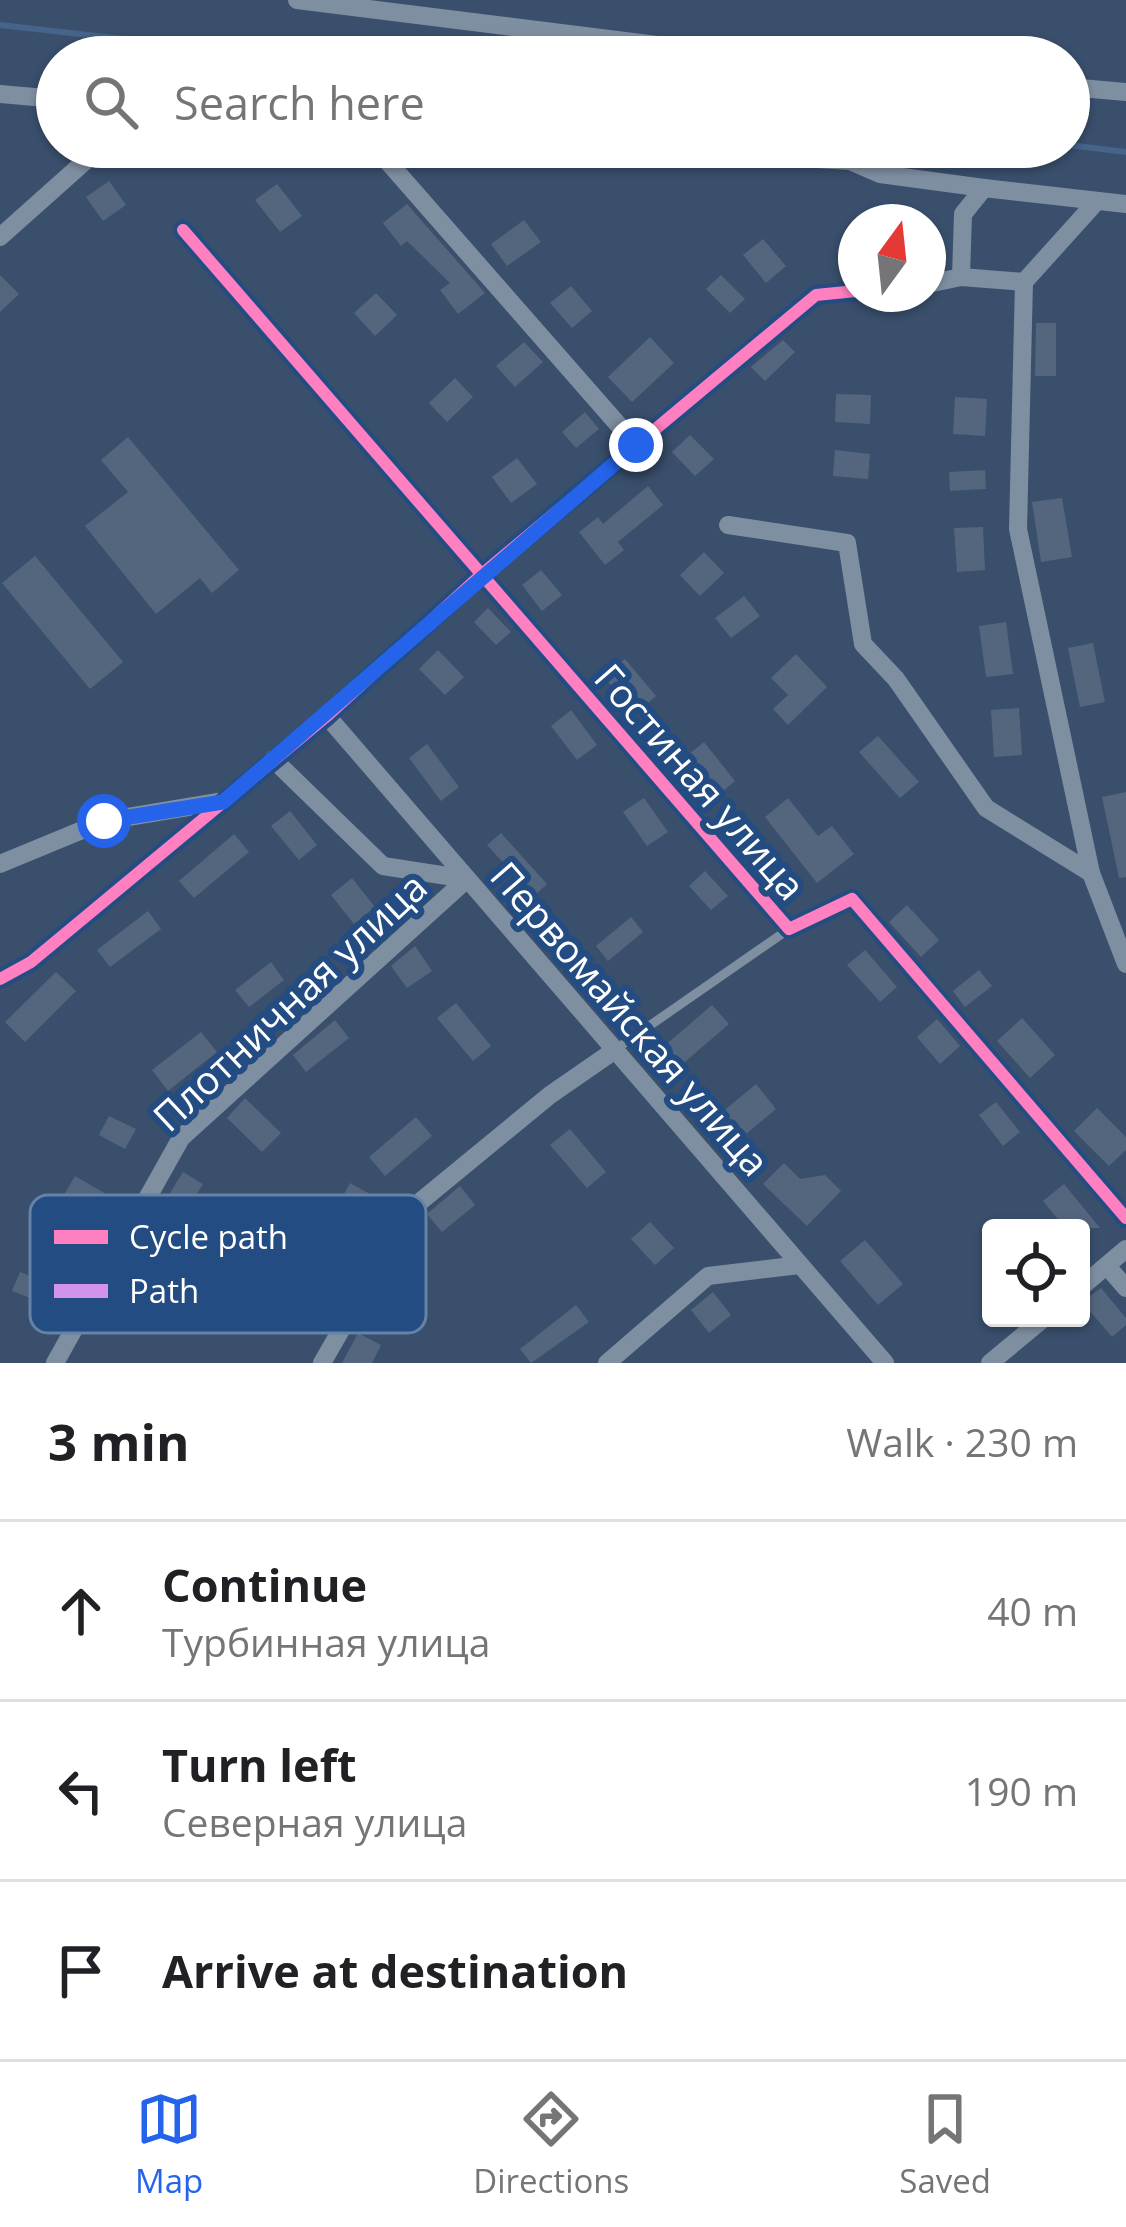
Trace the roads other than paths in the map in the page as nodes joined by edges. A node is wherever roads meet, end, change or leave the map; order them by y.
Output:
1 (297, 0) edge
2 (585, 36) edge
3 (1090, 89) edge
4 (1126, 92) edge
5 (0, 94) edge
6 (36, 97) edge
7 (78, 168) edge
8 (393, 168) edge
9 (866, 168) edge
10 (985, 188) junction
11 (1097, 200) junction
12 (1126, 204) edge
13 (183, 230) dead end
14 (0, 238) edge
15 (961, 277) junction
16 (946, 280) edge
17 (1024, 282) junction
18 (838, 293) edge
19 (636, 445) junction
20 (728, 526) dead end
21 (482, 574) junction
22 (327, 716) junction
23 (273, 759) junction
24 (223, 802) junction
25 (0, 863) edge
26 (1091, 873) junction
27 (467, 879) junction
28 (789, 929) junction
29 (1126, 964) edge
30 (0, 979) edge
31 (615, 1050) junction
32 (149, 1195) edge
33 (426, 1197) edge
34 (1126, 1217) edge
35 (1126, 1249) edge
36 (800, 1264) junction
37 (1107, 1266) junction
38 (1090, 1280) edge
39 (1126, 1288) edge
40 (1033, 1327) edge
41 (73, 1333) edge
42 (339, 1333) edge
43 (56, 1363) edge
44 (322, 1363) edge
45 (607, 1363) edge
46 (885, 1363) edge
47 (990, 1363) edge

1 - 2 street
3 - 4 street
5 - 6 street
7 - 14 street
8 - 19 street
9 - 10 street
10 - 11 street
10 - 15 street
11 - 12 street
11 - 17 street
13 - 21 street, Гостиная улица
15 - 16 street
15 - 17 street
17 - 26 street
18 - 19 street
19 - 21 street
20 - 26 street
21 - 22 street
21 - 28 street, Гостиная улица
22 - 23 street
22 - 27 street, Первомайская улица
23 - 24 street
23 - 27 street
24 - 25 street
24 - 30 street
26 - 29 street
27 - 31 street, Первомайская улица
27 - 32 street, Плотничная улица
28 - 31 lane
28 - 34 street, Гостиная улица
31 - 33 street
31 - 36 street, Первомайская улица
35 - 37 street
36 - 45 street
36 - 46 street, Первомайская улица
37 - 38 street
37 - 39 street
40 - 47 street
41 - 43 street, Плотничная улица
42 - 44 street

